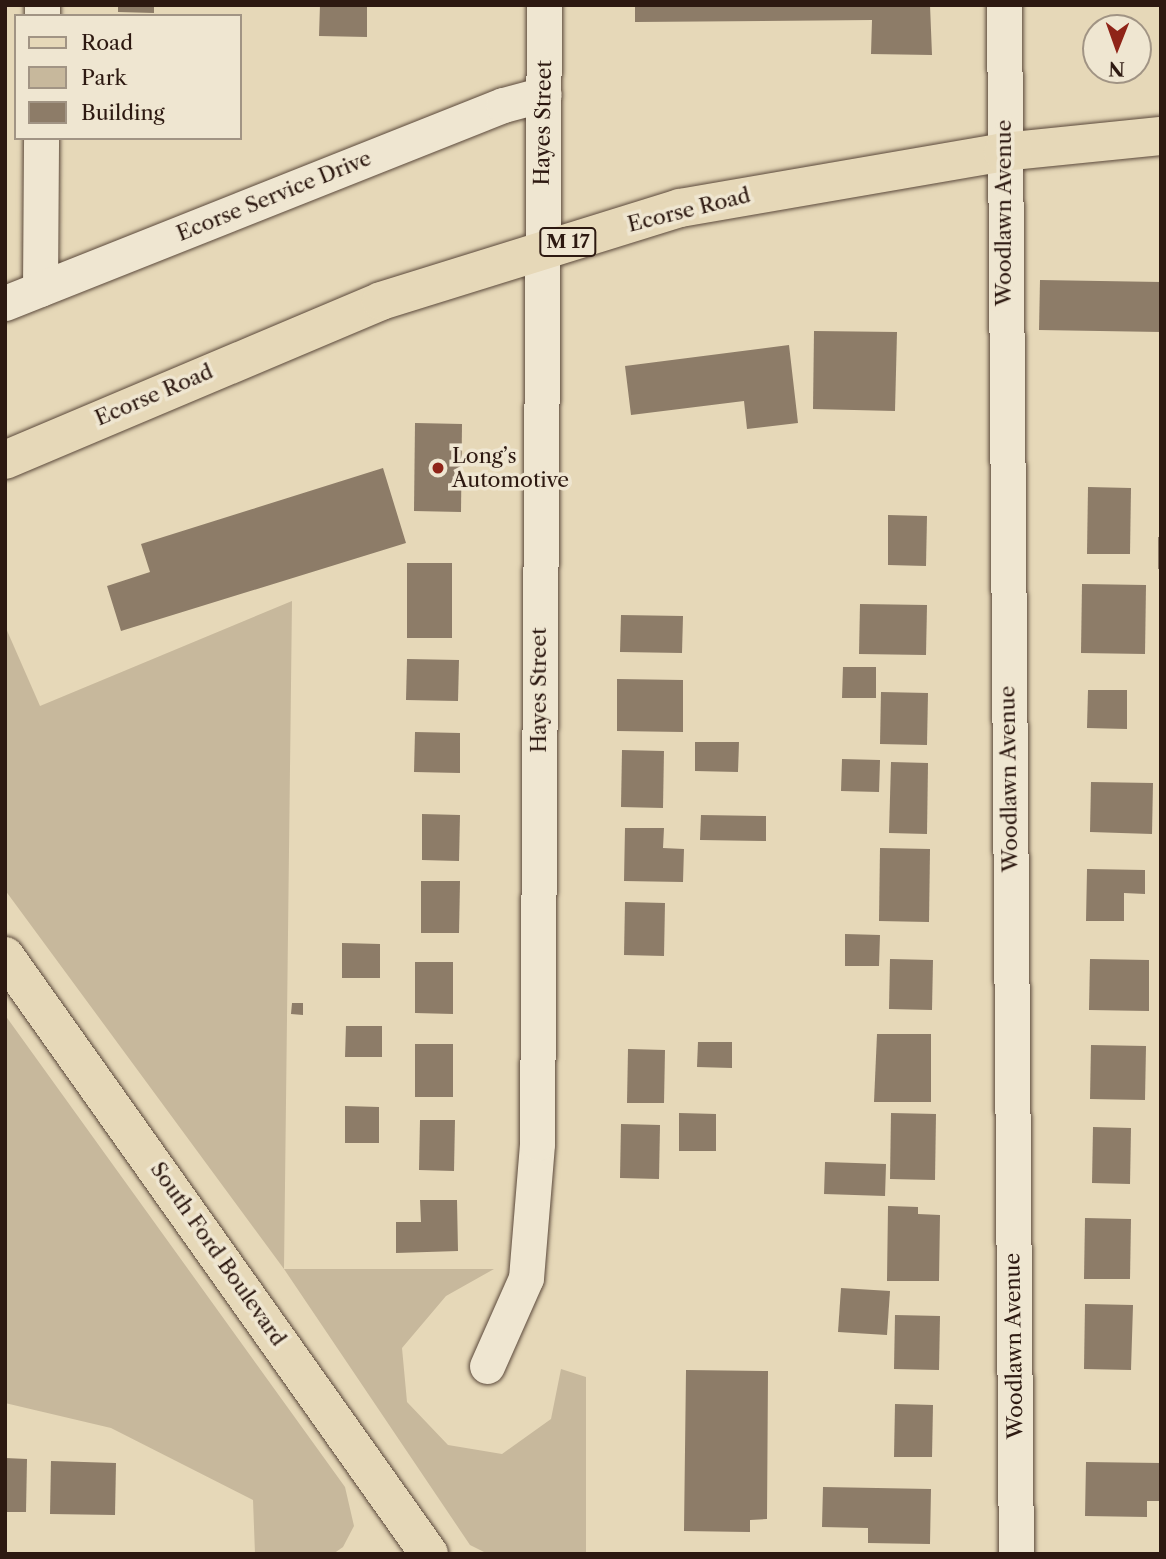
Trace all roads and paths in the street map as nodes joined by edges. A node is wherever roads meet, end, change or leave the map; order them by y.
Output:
1 (544, 5) edge
2 (1004, 5) edge
3 (544, 94) junction
4 (1161, 136) edge
5 (41, 140) edge
6 (1003, 152) junction
7 (541, 250) junction
8 (40, 289) junction
9 (5, 303) edge
10 (5, 460) edge
11 (5, 956) edge
12 (487, 1366) dead end
13 (429, 1554) edge
14 (1016, 1554) edge

1 - 3 street, Hayes Street
2 - 6 street, Woodlawn Avenue
3 - 7 street, Hayes Street
3 - 8 street, Ecorse Service Drive
4 - 6 main road, Ecorse Road / M 17
5 - 8 street
6 - 7 main road, Ecorse Road / M 17
6 - 14 street, Woodlawn Avenue
7 - 10 main road, Ecorse Road / M 17
7 - 12 street, Hayes Street
8 - 9 street, Ecorse Service Drive
11 - 13 main road, South Ford Boulevard

